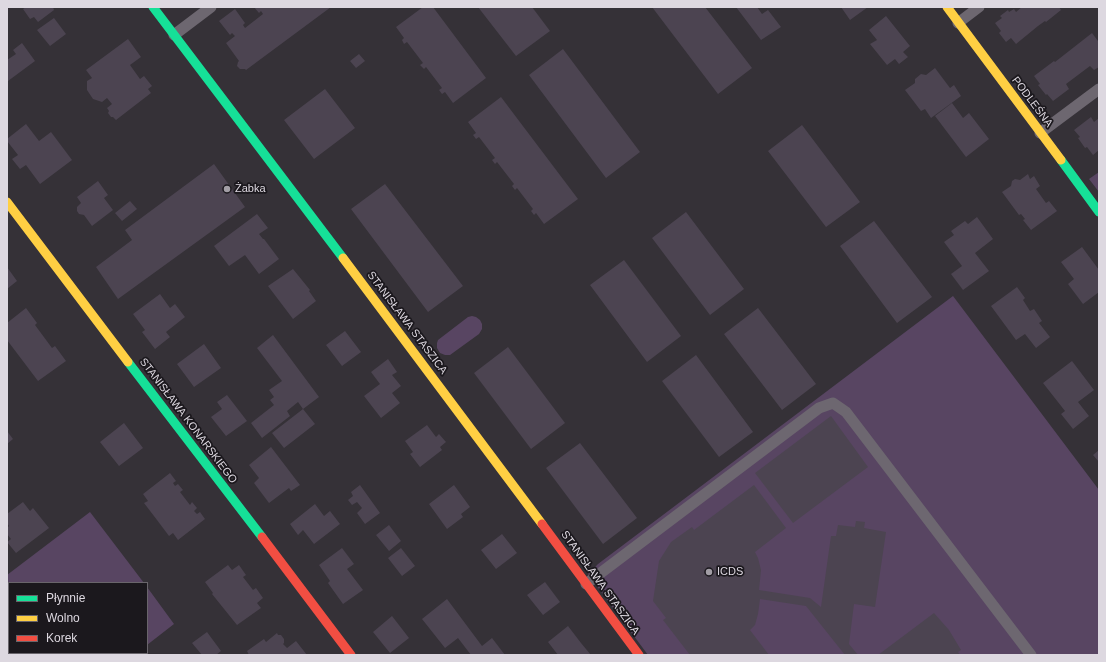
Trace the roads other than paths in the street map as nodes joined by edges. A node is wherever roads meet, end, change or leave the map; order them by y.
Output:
1 (153, 7) edge
2 (211, 7) edge
3 (947, 7) edge
4 (979, 7) edge
5 (958, 23) junction
6 (174, 35) junction
7 (1099, 89) edge
8 (1040, 133) junction
9 (7, 202) edge
10 (1099, 212) edge
11 (586, 584) junction
12 (351, 655) edge
13 (639, 655) edge
14 (1031, 655) edge

1 - 6 street, STANISŁAWA STASZICA
2 - 6 lane
3 - 5 street, PODLEŚNA
4 - 5 lane
5 - 8 street, PODLEŚNA
6 - 11 street, STANISŁAWA STASZICA
7 - 8 lane
8 - 10 street, PODLEŚNA
9 - 12 street, STANISŁAWA KONARSKIEGO
11 - 13 street, STANISŁAWA STASZICA
11 - 14 lane

